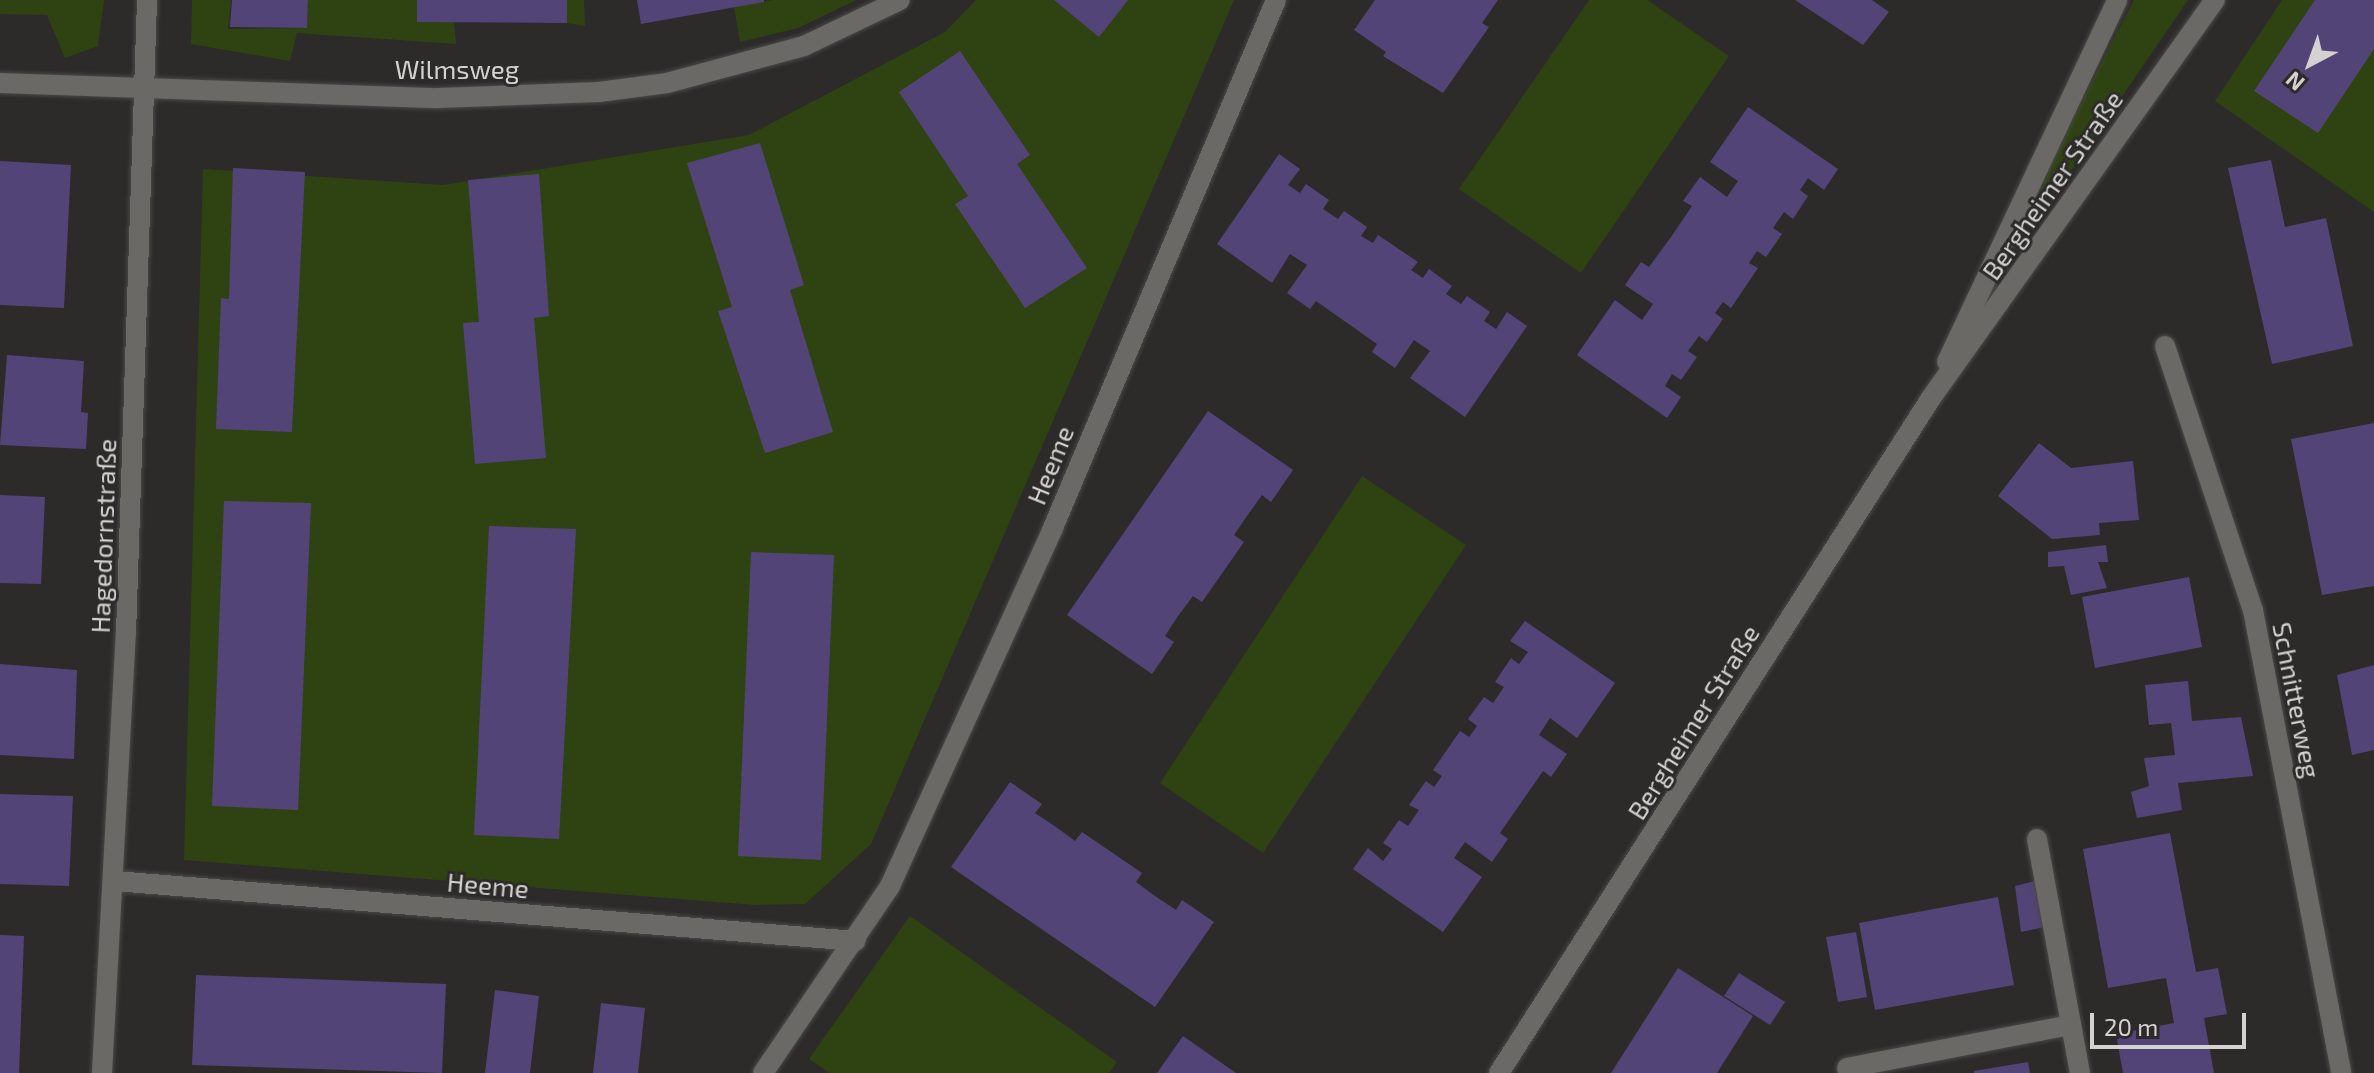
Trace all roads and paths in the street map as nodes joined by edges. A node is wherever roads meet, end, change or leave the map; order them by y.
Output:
1 (147, 0) edge
2 (900, 0) edge
3 (1276, 0) edge
4 (2117, 0) edge
5 (2215, 0) edge
6 (0, 83) edge
7 (141, 89) junction
8 (2165, 346) dead end
9 (1931, 398) junction
10 (2037, 839) dead end
11 (115, 881) junction
12 (856, 941) junction
13 (2071, 1025) junction
14 (1847, 1068) dead end
15 (102, 1073) edge
16 (763, 1073) edge
17 (1499, 1073) edge
18 (2080, 1073) edge
19 (2341, 1073) edge

1 - 7 street, Hagedornstraße
2 - 7 street, Wilmsweg
3 - 12 street, Heeme
4 - 9 street, Bergheimer Straße
5 - 9 street, Bergheimer Straße
6 - 7 street, Wilmsweg
7 - 11 street, Hagedornstraße
8 - 19 street, Schnitterweg
9 - 17 street, Bergheimer Straße
10 - 13 street
11 - 12 street, Heeme
11 - 15 street, Hagedornstraße
12 - 16 street, Heeme
13 - 14 street
13 - 18 street

